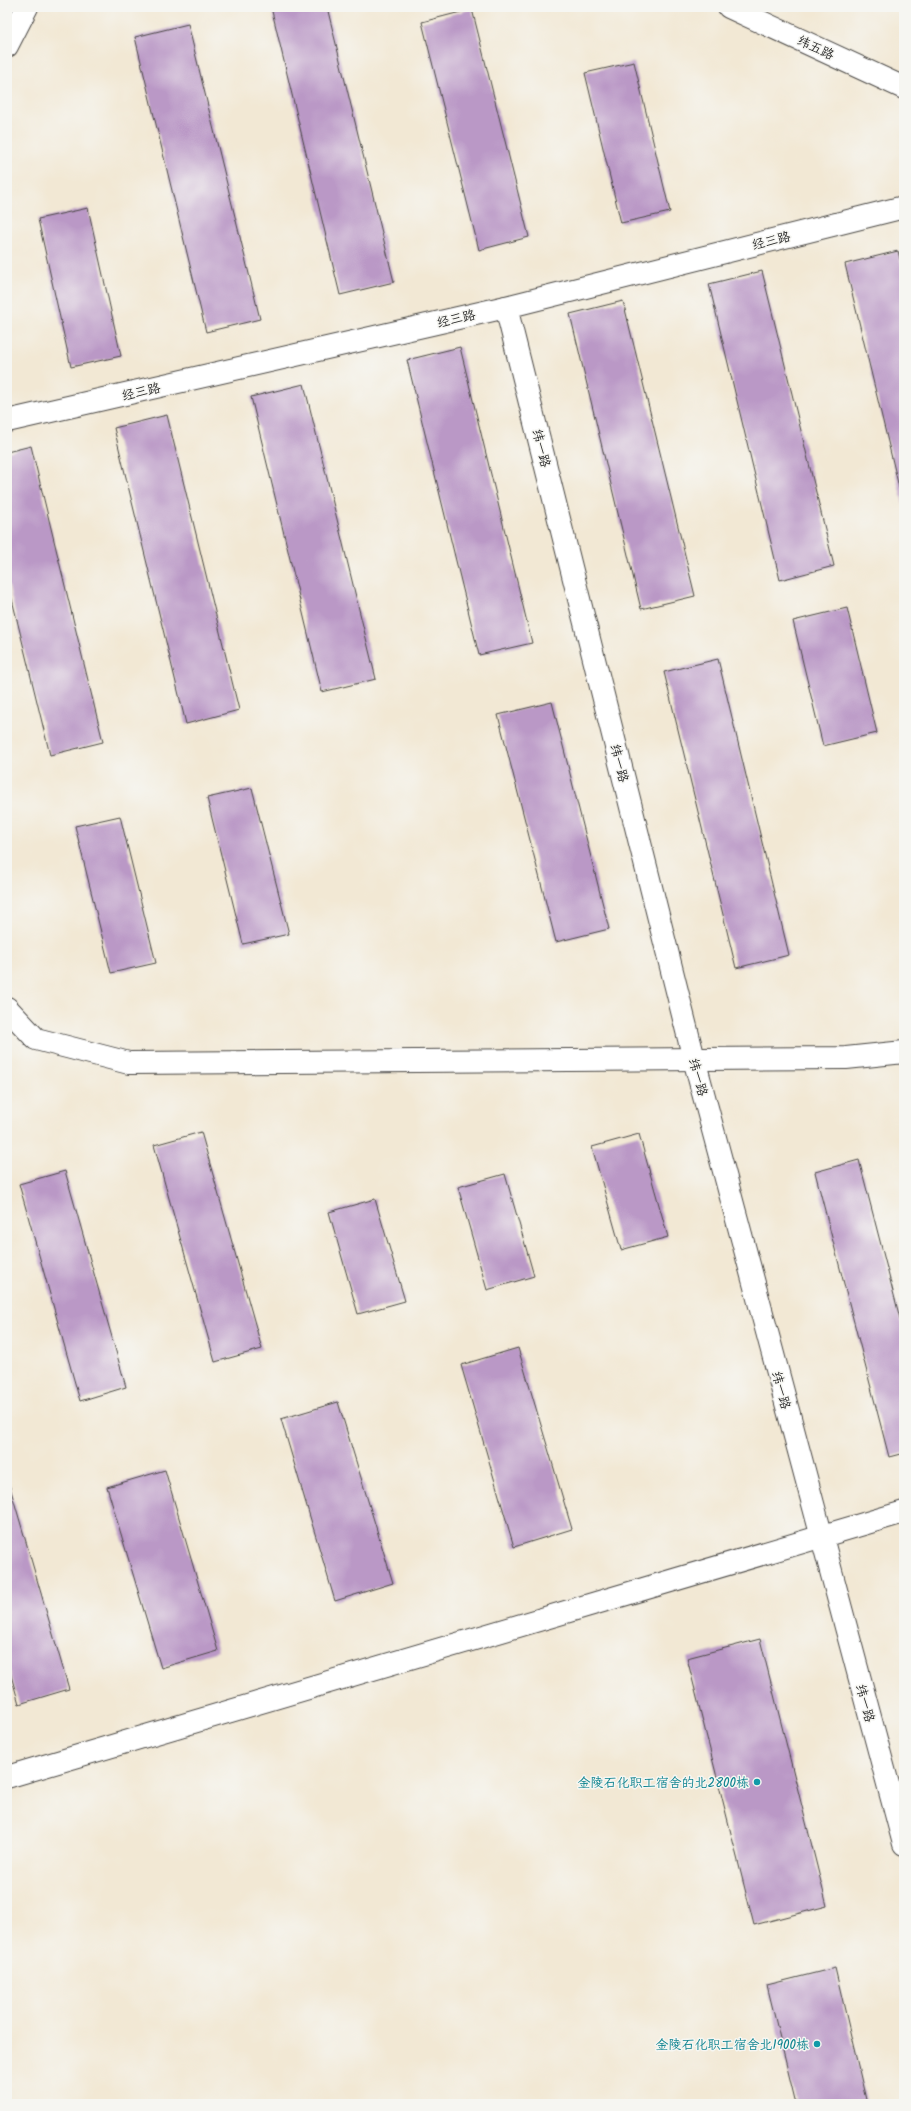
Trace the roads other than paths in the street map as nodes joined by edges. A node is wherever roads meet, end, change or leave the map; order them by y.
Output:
1 (27, 7) edge
2 (729, 7) edge
3 (7, 46) edge
4 (904, 88) edge
5 (904, 207) edge
6 (506, 306) junction
7 (7, 421) edge
8 (7, 1008) edge
9 (904, 1052) edge
10 (694, 1059) junction
11 (904, 1512) edge
12 (821, 1535) junction
13 (7, 1777) edge
14 (904, 1844) edge

1 - 3 street
2 - 4 street, 纬五路
5 - 6 street, 经三路
6 - 7 street, 经三路
6 - 10 street, 纬一路
8 - 10 street
9 - 10 street
10 - 12 street, 纬一路
11 - 12 street
12 - 13 street
12 - 14 street, 纬一路

